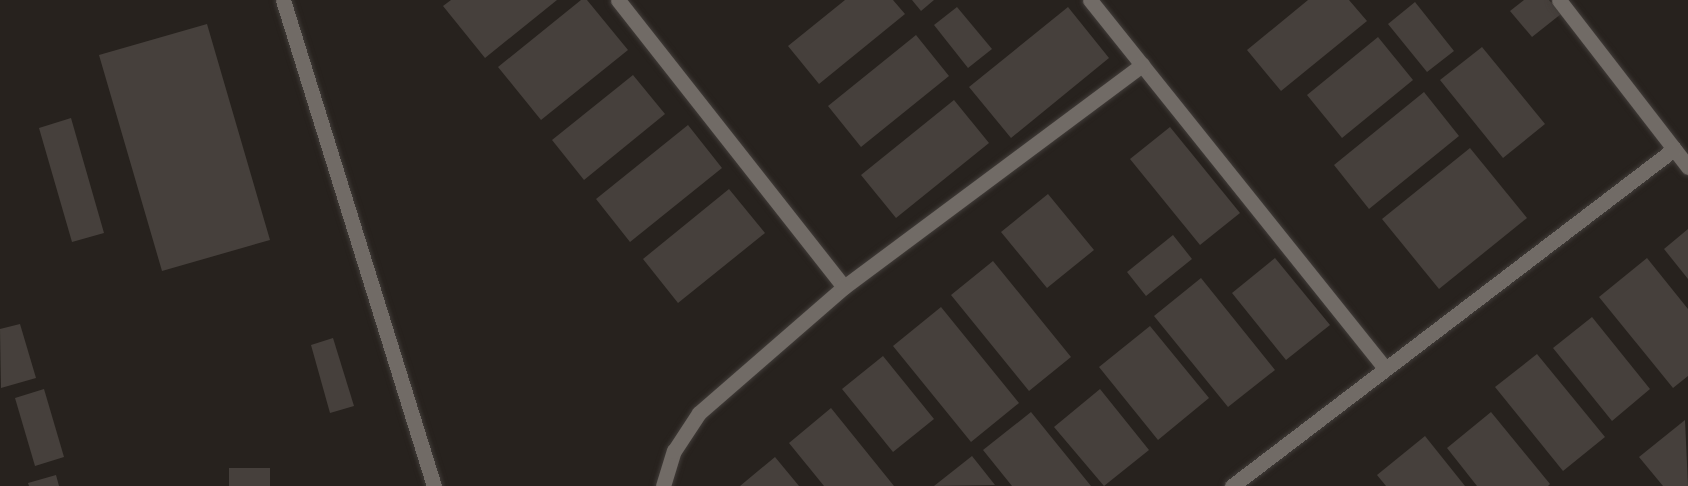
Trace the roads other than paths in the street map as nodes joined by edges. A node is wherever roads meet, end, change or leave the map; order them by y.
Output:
1 (283, 0) edge
2 (618, 0) edge
3 (1090, 0) edge
4 (1559, 0) edge
5 (1143, 65) junction
6 (1674, 149) junction
7 (1688, 167) edge
8 (844, 287) junction
9 (1383, 366) junction
10 (434, 486) edge
11 (663, 486) edge
12 (1232, 486) edge

1 - 10 street
2 - 8 street
3 - 5 street
4 - 6 street
5 - 8 street
5 - 9 street
6 - 7 street
6 - 9 street
8 - 11 street
9 - 12 street

